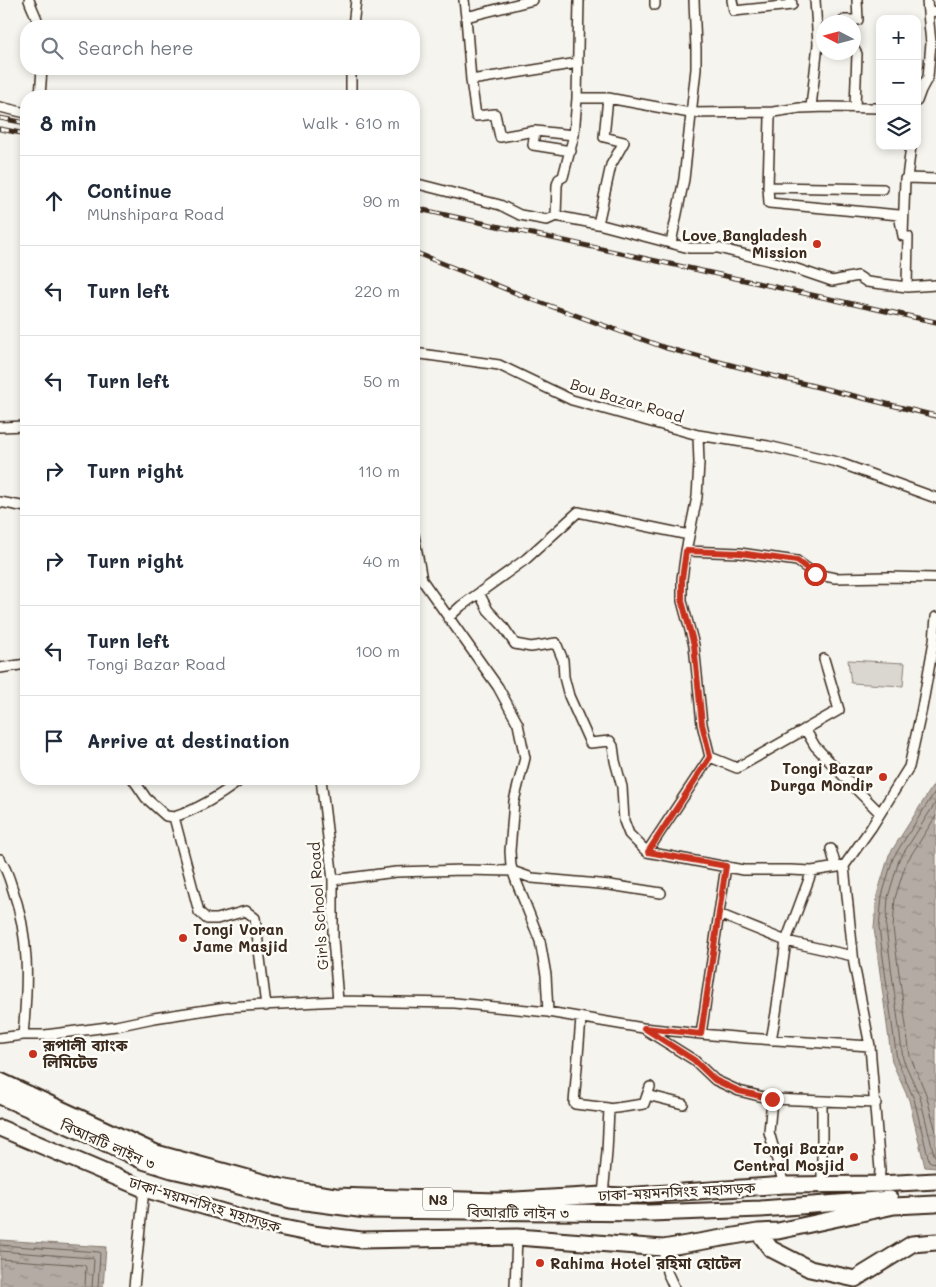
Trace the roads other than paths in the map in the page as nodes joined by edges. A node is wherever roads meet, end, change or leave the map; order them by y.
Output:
1 (29, 0) edge
2 (356, 0) edge
3 (464, 0) edge
4 (533, 0) edge
5 (579, 0) edge
6 (694, 0) edge
7 (732, 0) edge
8 (791, 0) edge
9 (816, 0) edge
10 (857, 0) edge
11 (927, 0) edge
12 (932, 12) edge
13 (858, 15) edge
14 (466, 17) junction
15 (36, 20) edge
16 (354, 20) edge
17 (857, 60) edge
18 (578, 63) junction
19 (42, 75) edge
20 (350, 75) edge
21 (471, 80) junction
22 (40, 90) edge
23 (351, 90) edge
24 (921, 90) edge
25 (577, 98) junction
26 (608, 98) junction
27 (0, 107) edge
28 (855, 107) junction
29 (811, 108) junction
30 (876, 108) edge
31 (20, 112) edge
32 (773, 112) junction
33 (690, 113) junction
34 (535, 131) junction
35 (574, 136) junction
36 (910, 150) edge
37 (570, 151) junction
38 (907, 178) junction
39 (936, 178) edge
40 (420, 185) edge
41 (768, 186) junction
42 (883, 189) dead end
43 (556, 216) junction
44 (598, 224) junction
45 (903, 236) junction
46 (671, 243) junction
47 (936, 285) edge
48 (907, 287) junction
49 (420, 355) edge
50 (20, 426) edge
51 (0, 427) edge
52 (698, 436) junction
53 (936, 498) edge
54 (0, 502) edge
55 (20, 506) edge
56 (689, 535) junction
57 (686, 551) junction
58 (420, 569) edge
59 (936, 578) edge
60 (479, 593) junction
61 (936, 616) edge
62 (448, 618) junction
63 (824, 659) dead end
64 (20, 665) edge
65 (0, 668) edge
66 (805, 729) junction
67 (710, 757) junction
68 (137, 785) edge
69 (234, 785) edge
70 (322, 785) edge
71 (880, 813) junction
72 (174, 817) junction
73 (831, 850) dead end
74 (648, 852) junction
75 (0, 859) edge
76 (726, 866) junction
77 (840, 866) junction
78 (512, 870) junction
79 (812, 871) junction
80 (333, 880) junction
81 (661, 893) dead end
82 (719, 914) junction
83 (786, 941) junction
84 (853, 956) junction
85 (338, 1001) junction
86 (266, 1006) junction
87 (548, 1012) junction
88 (581, 1018) junction
89 (644, 1028) junction
90 (701, 1034) junction
91 (23, 1035) junction
92 (0, 1038) edge
93 (771, 1040) junction
94 (870, 1046) junction
95 (0, 1081) edge
96 (0, 1096) edge
97 (772, 1099) junction
98 (822, 1101) junction
99 (876, 1103) junction
100 (683, 1104) dead end
101 (609, 1109) junction
102 (0, 1128) edge
103 (936, 1181) edge
104 (879, 1184) junction
105 (784, 1185) junction
106 (822, 1185) junction
107 (144, 1189) junction
108 (603, 1195) junction
109 (936, 1195) edge
110 (936, 1204) edge
111 (758, 1232) junction
112 (517, 1237) junction
113 (936, 1242) edge
114 (664, 1248) junction
115 (134, 1287) edge
116 (515, 1287) edge
117 (674, 1287) edge

1 - 15 street
2 - 16 street
3 - 14 street
4 - 14 street
5 - 18 street
6 - 33 street
7 - 8 street
9 - 29 street
10 - 13 street
11 - 12 street
12 - 24 street
14 - 21 street
17 - 28 street
18 - 21 street
18 - 25 street
19 - 22 street
20 - 23 street
21 - 34 street
25 - 26 street
25 - 35 street
26 - 33 street
26 - 44 street
27 - 31 street
28 - 29 street
28 - 30 street
29 - 32 street
32 - 33 street
32 - 41 street
33 - 46 street
34 - 35 street
34 - 37 street
35 - 37 street
36 - 38 street
37 - 43 street
38 - 39 street
38 - 45 street
40 - 43 street
41 - 42 street
41 - 45 street
43 - 44 street
44 - 46 street
45 - 48 street
46 - 48 street
47 - 48 street
49 - 52 street, Bou Bazar Road
50 - 51 street
52 - 53 street, Bou Bazar Road
52 - 56 street
54 - 55 street
56 - 57 street
56 - 60 street
57 - 59 street
57 - 67 street
58 - 62 street
60 - 62 street
60 - 74 street
61 - 71 street
62 - 78 street
63 - 66 street
64 - 65 street
66 - 67 street
66 - 71 street
67 - 74 street
68 - 72 street
69 - 72 street
70 - 80 street, Girls School Road
71 - 77 street
72 - 86 street
73 - 77 street
74 - 76 street
75 - 91 street
76 - 79 street
76 - 82 street
77 - 79 street
77 - 84 street
78 - 80 street
78 - 81 street
78 - 87 street
79 - 83 street
80 - 85 street, Girls School Road
82 - 83 street
82 - 90 street
83 - 84 street
83 - 93 street
84 - 94 street
85 - 86 street
85 - 87 street
86 - 91 street
87 - 88 street
88 - 89 street
88 - 101 street
89 - 90 street
89 - 97 street
90 - 93 street
91 - 92 street
93 - 94 street
94 - 99 street
95 - 108 highway, ঢাকা-ময়মনসিংহ মহাসড়ক / N3
96 - 109 highway, বিআরটি লাইন ৩
97 - 98 street
97 - 105 street
98 - 99 street
98 - 106 street
99 - 104 street
100 - 101 street
101 - 108 street
102 - 107 highway, ঢাকা-ময়মনসিংহ মহাসড়ক
103 - 104 highway, ঢাকা-ময়মনসিংহ মহাসড়ক / N3
104 - 106 highway, ঢাকা-ময়মনসিংহ মহাসড়ক / N3
105 - 106 highway, ঢাকা-ময়মনসিংহ মহাসড়ক / N3
105 - 108 highway, ঢাকা-ময়মনসিংহ মহাসড়ক / N3
107 - 112 highway, ঢাকা-ময়মনসিংহ মহাসড়ক
107 - 115 street
110 - 111 highway, ঢাকা-ময়মনসিংহ মহাসড়ক
111 - 113 highway
111 - 114 highway, ঢাকা-ময়মনসিংহ মহাসড়ক
112 - 114 highway, ঢাকা-ময়মনসিংহ মহাসড়ক
112 - 116 street
114 - 117 street

